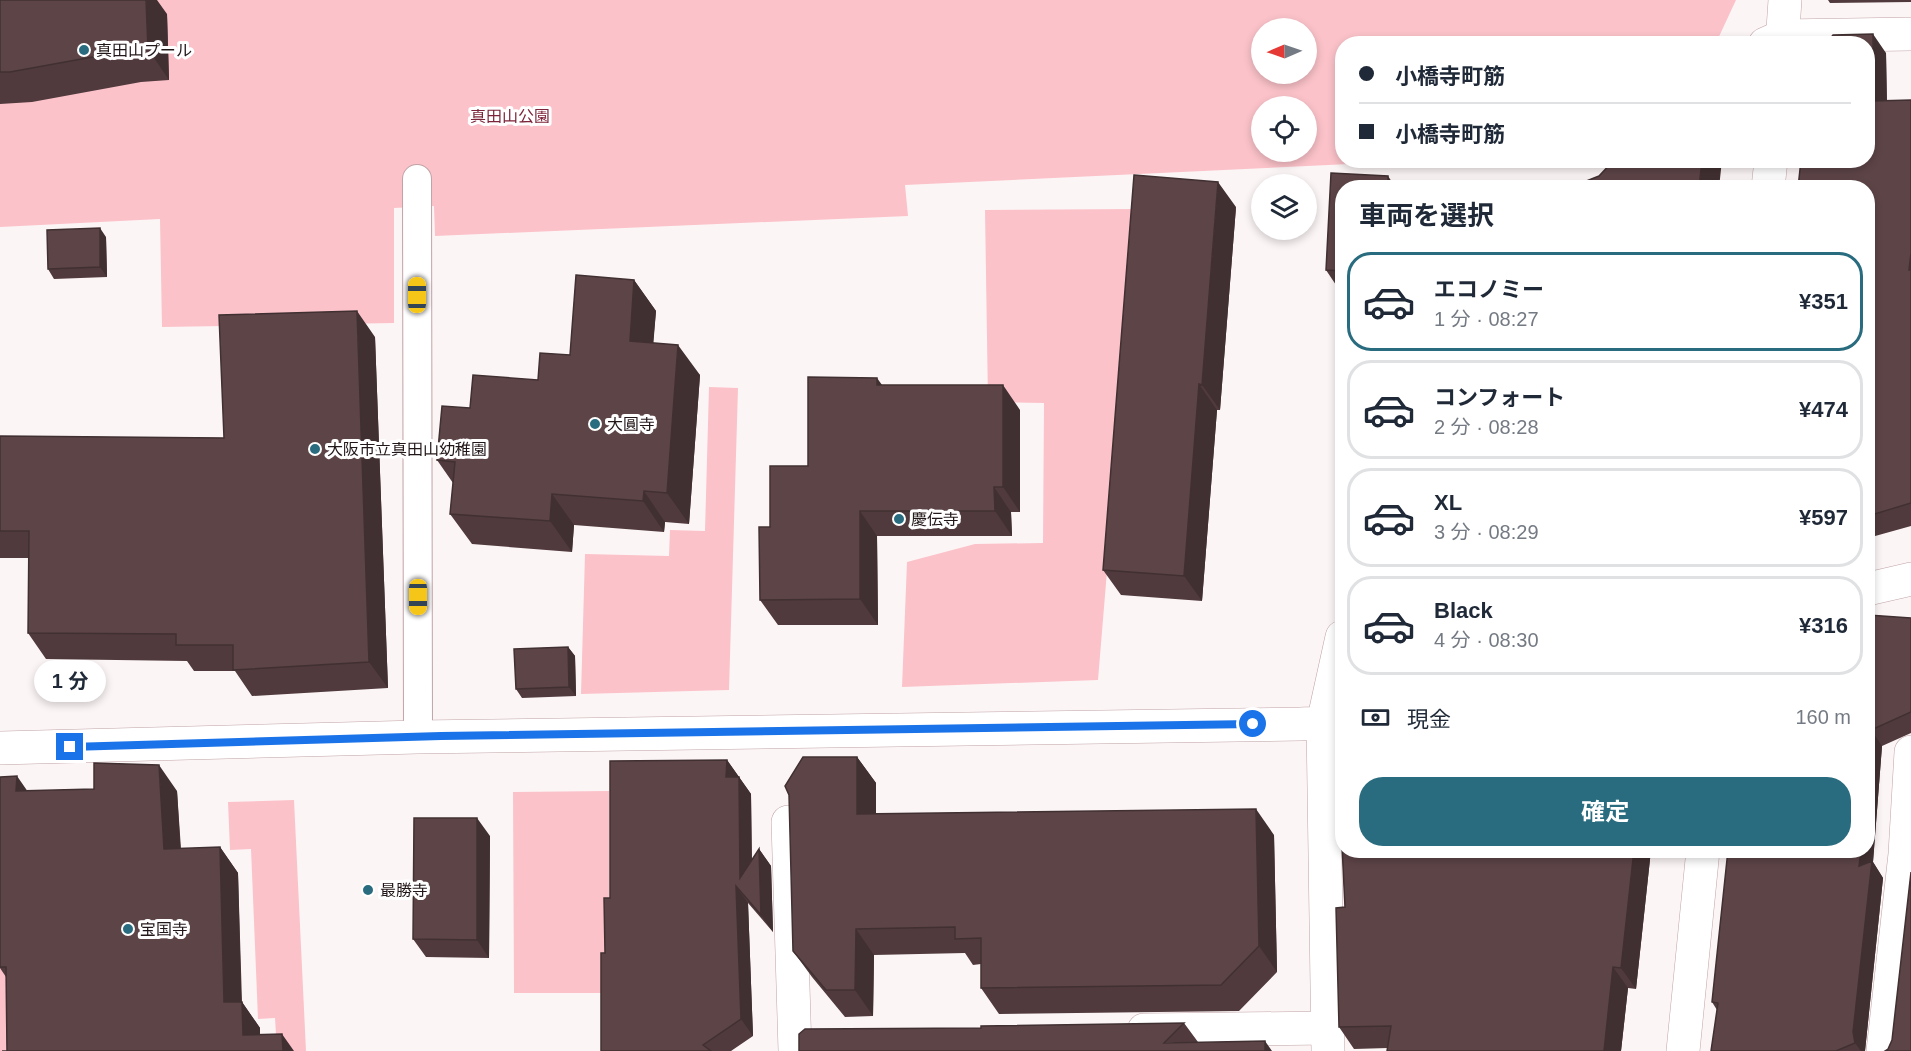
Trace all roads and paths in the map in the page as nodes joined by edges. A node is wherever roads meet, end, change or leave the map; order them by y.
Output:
1 (1785, 0) edge
2 (1911, 34) edge
3 (1778, 36) edge
4 (1873, 36) edge
5 (417, 179) dead end
6 (1911, 579) edge
7 (1875, 587) edge
8 (1335, 702) edge
9 (1333, 720) edge
10 (418, 737) junction
11 (0, 748) edge
12 (1911, 752) edge
13 (788, 822) edge
14 (1908, 854) edge
15 (1702, 858) edge
16 (1115, 1031) edge
17 (1328, 1039) edge
18 (803, 1041) edge
19 (1683, 1051) edge
20 (1883, 1051) edge

1 - 3 street
2 - 4 street
5 - 10 lane
6 - 7 street
8 - 9 street
9 - 10 street
9 - 17 street
10 - 11 street
12 - 14 street
13 - 18 street
14 - 20 street
15 - 19 street
16 - 17 street

